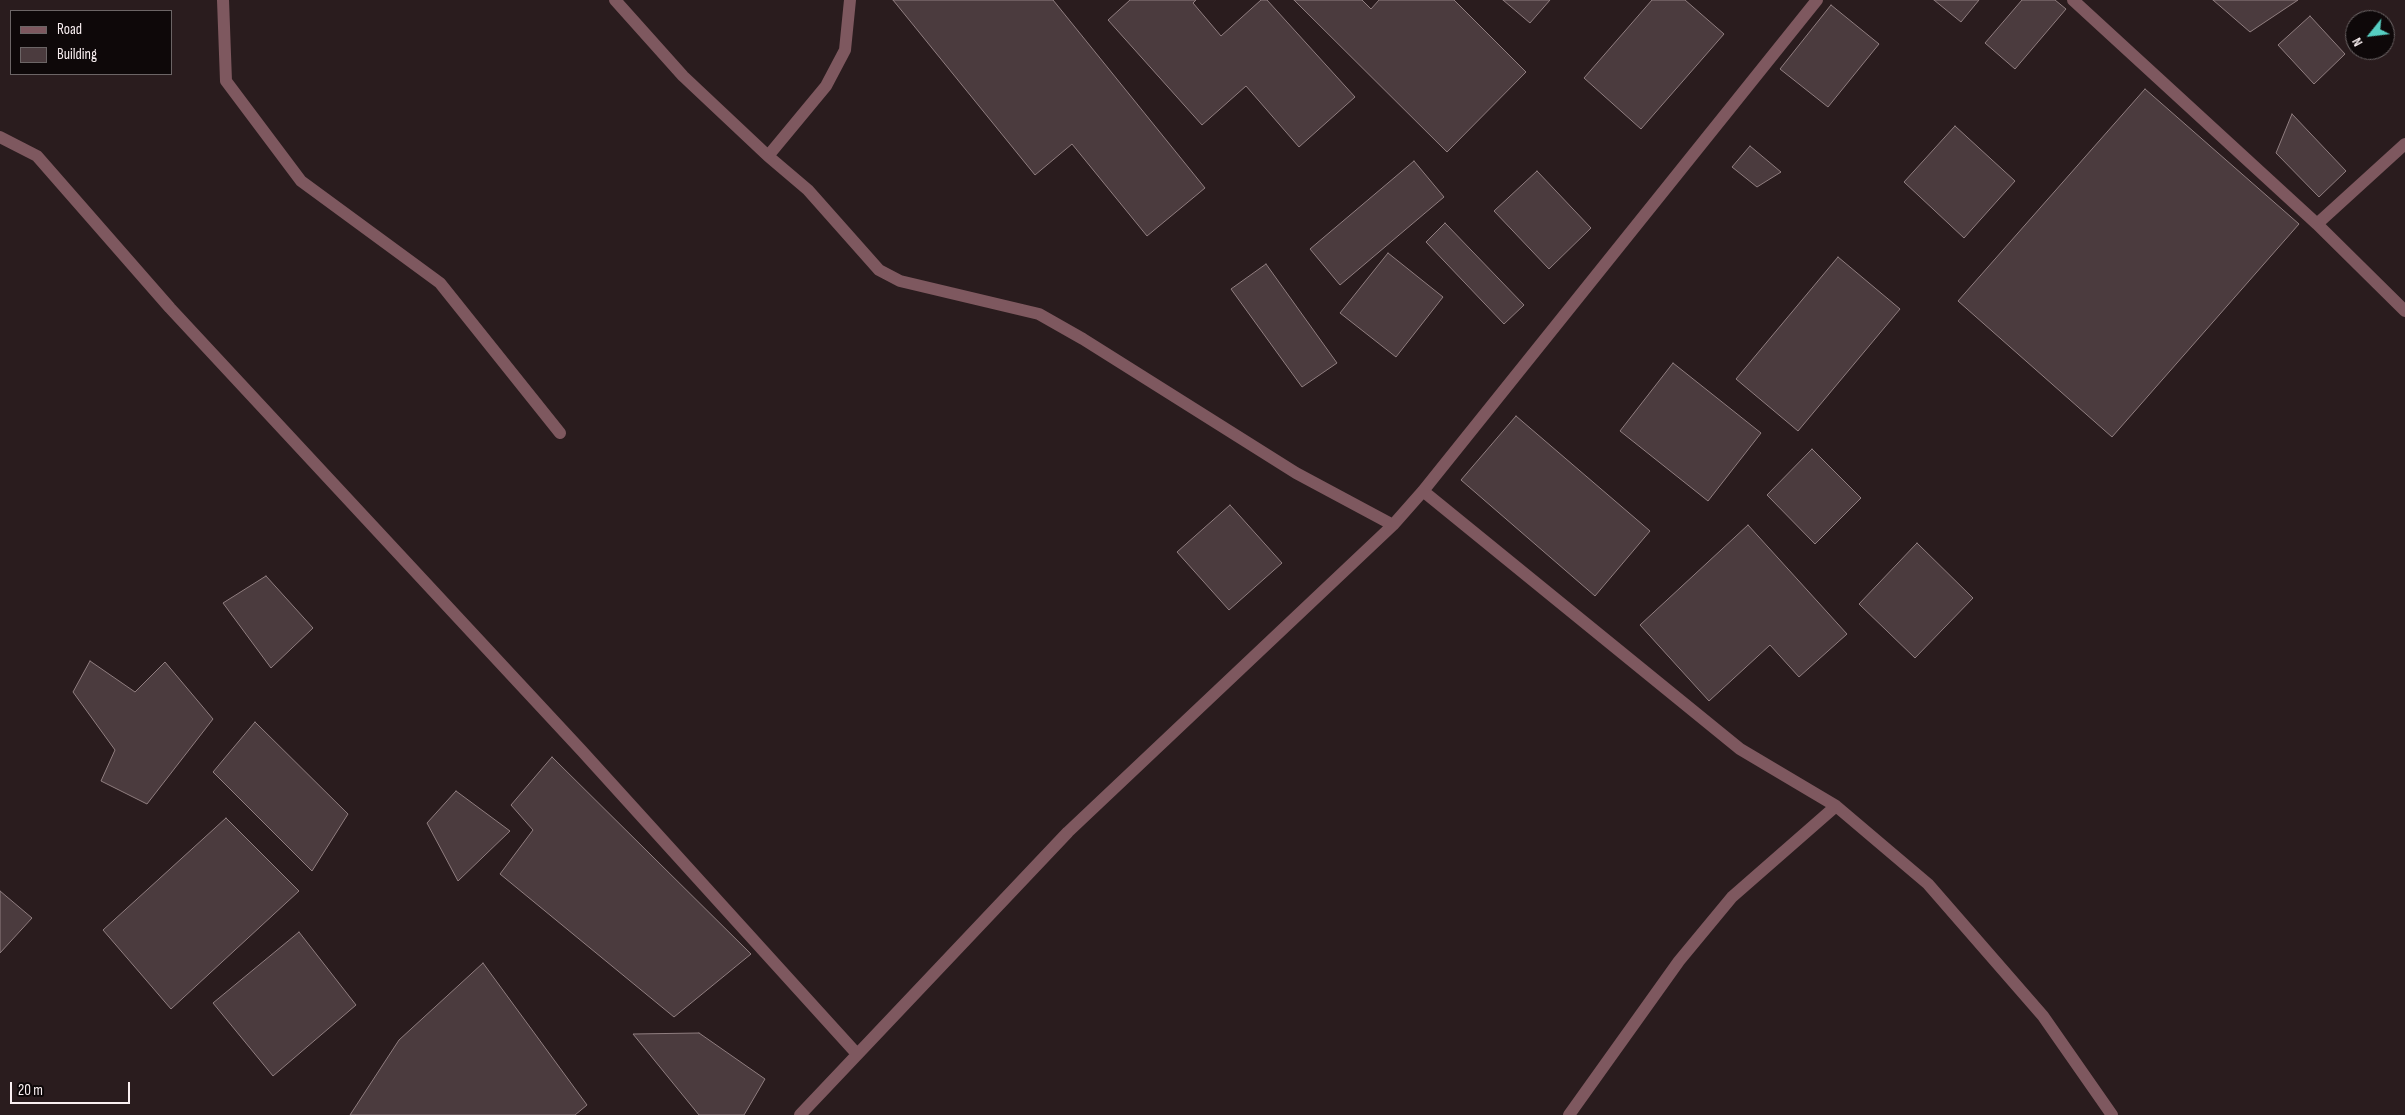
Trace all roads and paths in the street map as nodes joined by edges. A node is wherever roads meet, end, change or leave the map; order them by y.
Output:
1 (223, 0) edge
2 (615, 0) edge
3 (850, 0) edge
4 (1817, 0) edge
5 (2073, 0) edge
6 (0, 137) edge
7 (2405, 144) edge
8 (768, 156) junction
9 (2317, 224) junction
10 (2405, 311) edge
11 (560, 433) dead end
12 (1423, 491) junction
13 (1393, 525) junction
14 (1836, 806) junction
15 (857, 1054) junction
16 (800, 1115) edge
17 (1569, 1115) edge
18 (2112, 1115) edge

1 - 11 street
2 - 8 street
3 - 8 street
4 - 12 street
5 - 9 street
6 - 15 street
7 - 9 street
8 - 13 street
9 - 10 street
12 - 13 street
12 - 14 street
13 - 15 street
14 - 17 street
14 - 18 street
15 - 16 street

